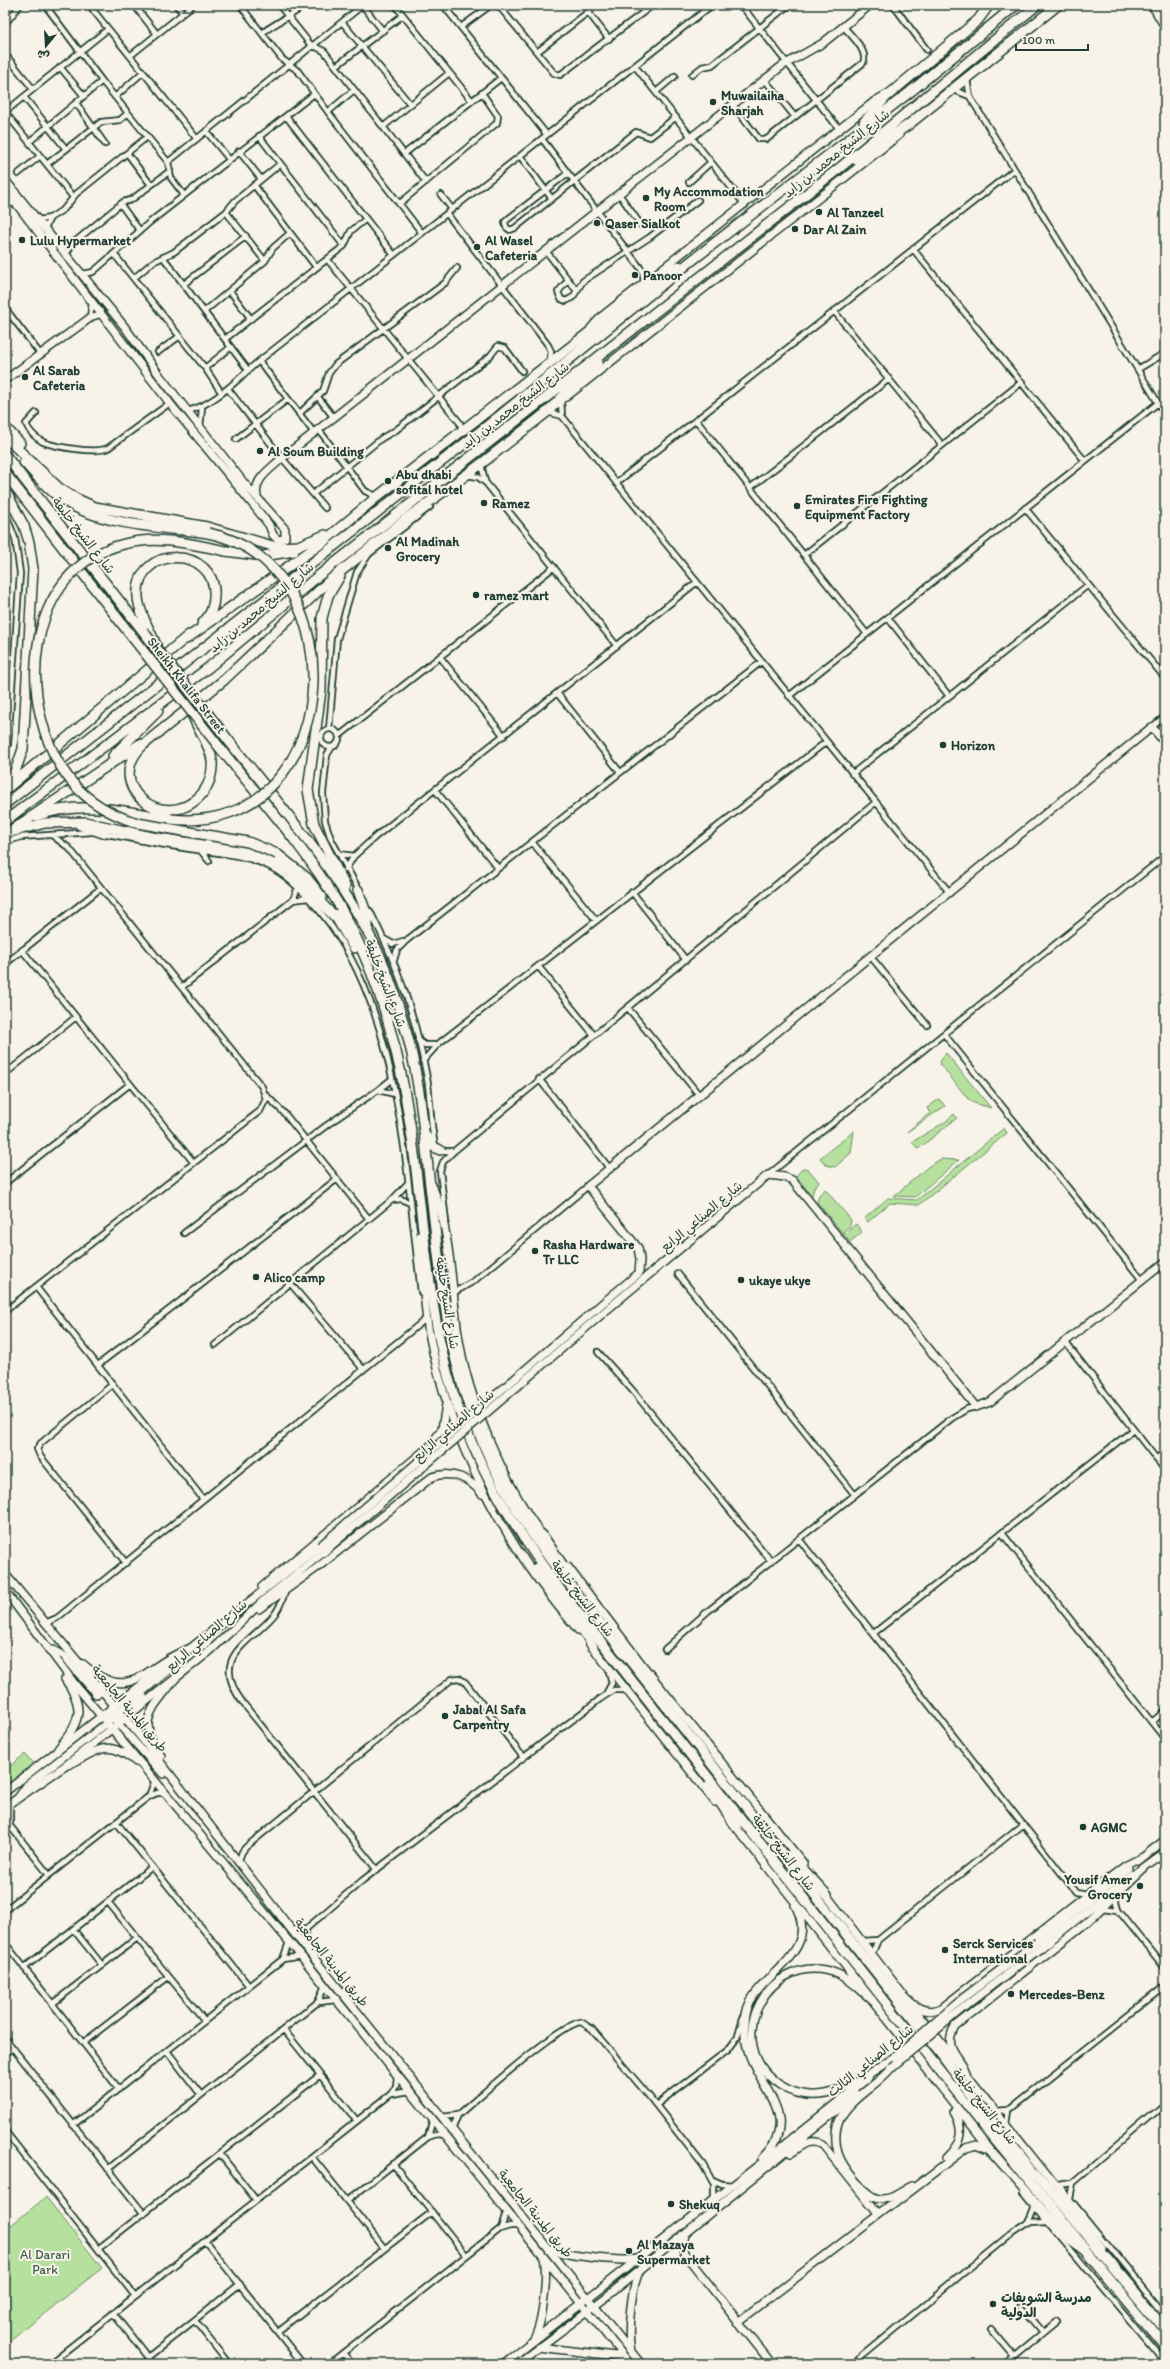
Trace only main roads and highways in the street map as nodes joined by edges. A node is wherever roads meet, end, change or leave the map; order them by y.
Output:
1 (870, 5) edge
2 (983, 5) edge
3 (989, 5) edge
4 (1016, 5) edge
5 (1058, 5) edge
6 (1152, 5) edge
7 (1034, 7) edge
8 (972, 26) junction
9 (1165, 27) edge
10 (897, 88) junction
11 (908, 125) junction
12 (858, 130) junction
13 (842, 166) junction
14 (5, 180) edge
15 (5, 189) edge
16 (690, 262) junction
17 (90, 318) road end
18 (590, 332) junction
19 (610, 350) junction
20 (5, 380) edge
21 (158, 386) junction
22 (561, 400) junction
23 (5, 427) edge
24 (200, 428) junction
25 (5, 438) edge
26 (5, 454) edge
27 (5, 473) edge
28 (261, 479) junction
29 (244, 483) junction
30 (5, 490) edge
31 (257, 497) junction
32 (128, 513) junction
33 (340, 528) junction
34 (347, 567) junction
35 (145, 629) junction
36 (133, 638) joint
37 (186, 639) junction
38 (170, 697) junction
39 (191, 711) junction
40 (172, 721) junction
41 (229, 740) joint
42 (1165, 743) edge
43 (220, 748) joint
44 (88, 778) junction
45 (5, 785) edge
46 (5, 790) edge
47 (5, 804) edge
48 (26, 820) junction
49 (5, 821) edge
50 (65, 822) junction
51 (103, 833) road end
52 (6, 837) edge
53 (358, 890) road end
54 (349, 902) junction
55 (336, 918) junction
56 (368, 933) junction
57 (366, 962) junction
58 (423, 1132) junction
59 (440, 1150) road end
60 (417, 1176) junction
61 (429, 1179) junction
62 (1165, 1262) edge
63 (606, 1305) junction
64 (445, 1396) junction
65 (492, 1508) junction
66 (542, 1535) junction
67 (527, 1545) junction
68 (323, 1548) junction
69 (5, 1574) edge
70 (5, 1591) edge
71 (243, 1607) junction
72 (590, 1610) junction
73 (245, 1618) junction
74 (45, 1643) junction
75 (593, 1647) junction
76 (191, 1648) junction
77 (53, 1650) junction
78 (184, 1656) junction
79 (54, 1658) junction
80 (73, 1658) junction
81 (177, 1676) junction
82 (101, 1692) junction
83 (116, 1708) junction
84 (136, 1709) junction
85 (111, 1719) junction
86 (112, 1729) junction
87 (58, 1749) junction
88 (690, 1756) junction
89 (65, 1766) junction
90 (146, 1768) junction
91 (176, 1784) junction
92 (5, 1792) edge
93 (18, 1798) junction
94 (8, 1805) edge
95 (736, 1826) junction
96 (765, 1832) junction
97 (1165, 1840) edge
98 (1165, 1852) edge
99 (1140, 1858) junction
100 (1146, 1866) junction
101 (780, 1881) junction
102 (827, 1895) junction
103 (1040, 1945) junction
104 (904, 1996) junction
105 (872, 2000) junction
106 (967, 2076) junction
107 (855, 2091) junction
108 (946, 2095) junction
109 (448, 2137) junction
110 (992, 2152) junction
111 (778, 2158) junction
112 (477, 2160) junction
113 (755, 2168) junction
114 (911, 2186) junction
115 (868, 2202) junction
116 (881, 2212) junction
117 (869, 2221) junction
118 (684, 2235) junction
119 (550, 2249) junction
120 (666, 2249) junction
121 (1088, 2252) junction
122 (684, 2253) junction
123 (543, 2255) junction
124 (1106, 2258) junction
125 (637, 2259) junction
126 (640, 2270) junction
127 (582, 2289) junction
128 (595, 2292) junction
129 (575, 2296) junction
130 (588, 2297) junction
131 (601, 2300) junction
132 (578, 2305) junction
133 (594, 2305) junction
134 (587, 2311) junction
135 (600, 2312) junction
136 (580, 2316) junction
137 (592, 2317) junction
138 (738, 2322) junction
139 (1164, 2326) edge
140 (534, 2339) junction
141 (1165, 2345) edge
142 (539, 2347) junction
143 (632, 2353) junction
144 (624, 2357) junction
145 (503, 2364) edge
146 (517, 2364) edge
147 (630, 2364) edge
148 (641, 2364) edge
149 (772, 2364) edge

1 - 28 main road
2 - 8 highway
3 - 8 highway
4 - 12 highway, شارع الشيخ محمد بن زايد
5 - 11 highway
6 - 9 main road
7 - 13 highway, شارع الشيخ محمد بن زايد
8 - 10 highway
10 - 12 highway
10 - 18 main road
11 - 13 highway
11 - 22 main road
12 - 16 highway, شارع الشيخ محمد بن زايد
13 - 19 highway, شارع الشيخ محمد بن زايد
14 - 24 main road
15 - 21 main road
16 - 18 highway
16 - 47 highway, شارع الشيخ محمد بن زايد
17 - 20 main road
18 - 33 highway
19 - 22 highway
19 - 38 highway, شارع الشيخ محمد بن زايد
21 - 24 main road
21 - 31 main road
22 - 34 highway
23 - 32 highway
24 - 29 main road
25 - 32 highway
25 - 48 highway, bridge
26 - 35 highway, شارع الشيخ خليفة
27 - 36 highway, شارع الشيخ خليفة
28 - 29 main road
28 - 31 main road
29 - 31 main road
30 - 45 highway
32 - 33 highway
33 - 37 highway
33 - 55 highway, bridge
34 - 40 highway
34 - 54 highway
35 - 37 highway
35 - 41 highway, Sheikh Khalifa Street, bridge
36 - 39 highway, Sheikh Khalifa Street, bridge
37 - 46 highway
38 - 44 highway
38 - 49 highway, شارع الشيخ محمد بن زايد
39 - 40 highway, bridge
39 - 43 highway, Sheikh Khalifa Street, bridge
40 - 44 highway
41 - 54 highway, شارع الشيخ خليفة
42 - 63 main road, شارع الصناعي الرابع
43 - 57 highway, شارع الشيخ خليفة
44 - 48 highway
48 - 52 highway
50 - 51 highway
50 - 52 highway
50 - 55 highway
53 - 56 highway
54 - 56 highway, شارع الشيخ خليفة
55 - 57 highway
56 - 58 highway, شارع الشيخ خليفة
57 - 60 highway, شارع الشيخ خليفة
58 - 59 highway
58 - 61 highway, شارع الشيخ خليفة
60 - 64 main road
60 - 67 highway, شارع الشيخ خليفة
61 - 66 main road
61 - 72 highway, شارع الشيخ خليفة
62 - 63 main road, شارع الصناعي الرابع
63 - 68 main road, شارع الصناعي الرابع, bridge
64 - 65 main road
64 - 71 main road
65 - 73 main road
65 - 75 main road
66 - 72 highway
66 - 102 main road
67 - 75 highway
67 - 88 highway, شارع الشيخ خليفة
68 - 71 main road, شارع الصناعي الرابع
68 - 73 main road, شارع الصناعي الرابع
69 - 80 main road, طريق المدينة الجامعية
70 - 74 main road, طريق المدينة الجامعية
71 - 76 main road, شارع الصناعي الرابع
72 - 96 highway, شارع الشيخ خليفة
73 - 81 main road, شارع الصناعي الرابع
74 - 77 main road
74 - 79 main road, طريق المدينة الجامعية
75 - 95 main road
76 - 78 main road
76 - 80 main road
76 - 83 main road, شارع الصناعي الرابع
77 - 82 main road
77 - 85 main road
78 - 83 main road
78 - 84 main road
79 - 85 main road, طريق المدينة الجامعية
79 - 87 main road
80 - 82 main road, طريق المدينة الجامعية
81 - 84 main road, شارع الصناعي الرابع
81 - 91 main road
82 - 83 main road, طريق المدينة الجامعية
83 - 85 main road
83 - 85 main road, طريق المدينة الجامعية
84 - 85 main road
85 - 86 main road, طريق المدينة الجامعية
85 - 87 main road
85 - 91 main road
85 - 93 main road
86 - 89 main road
86 - 90 main road, طريق المدينة الجامعية
87 - 92 main road
88 - 95 highway
88 - 121 highway, شارع الشيخ خليفة
89 - 90 main road
89 - 93 main road
90 - 109 main road, طريق المدينة الجامعية
91 - 112 main road, طريق المدينة الجامعية
93 - 94 main road
95 - 101 main road
96 - 102 highway
96 - 124 highway, شارع الشيخ خليفة
97 - 99 main road, شارع الصناعي الثالث
98 - 100 main road, شارع الصناعي الثالث
99 - 103 main road, شارع الصناعي الثالث
99 - 104 main road
100 - 103 main road, شارع الصناعي الثالث
100 - 106 main road
101 - 105 main road
101 - 113 main road
102 - 104 main road
103 - 107 main road, شارع الصناعي الثالث, bridge
103 - 107 main road, شارع الصناعي الثالث, bridge
104 - 106 main road
105 - 107 main road
105 - 108 main road
106 - 124 main road
107 - 111 main road, شارع الصناعي الثالث
107 - 113 main road, شارع الصناعي الثالث
107 - 114 main road
108 - 110 main road
108 - 114 main road
109 - 112 main road
109 - 123 main road, طريق المدينة الجامعية
110 - 116 main road
110 - 121 main road
111 - 115 main road
111 - 118 main road, شارع الصناعي الثالث
112 - 119 main road, طريق المدينة الجامعية
113 - 125 main road, شارع الصناعي الثالث
114 - 116 main road
115 - 116 main road
115 - 117 main road
116 - 117 main road
117 - 138 main road
118 - 120 main road, شارع الصناعي الثالث
118 - 122 main road
119 - 125 main road
119 - 127 main road, طريق المدينة الجامعية
120 - 122 main road
120 - 126 main road, شارع الصناعي الثالث
121 - 141 highway, شارع الشيخ خليفة
122 - 138 main road
123 - 129 main road, طريق المدينة الجامعية
123 - 140 main road
124 - 139 highway, شارع الشيخ خليفة
125 - 128 main road, شارع الصناعي الثالث
126 - 131 main road, شارع الصناعي الثالث
126 - 143 main road
127 - 129 main road
127 - 130 main road, طريق المدينة الجامعية
128 - 130 main road, شارع الصناعي الثالث
128 - 131 main road
129 - 132 main road, طريق المدينة الجامعية
130 - 132 main road, شارع الصناعي الثالث
130 - 133 main road, طريق المدينة الجامعية
131 - 133 main road, شارع الصناعي الثالث
132 - 134 main road, طريق المدينة الجامعية
132 - 136 main road
132 - 140 main road, شارع الصناعي الثالث
133 - 134 main road, شارع الصناعي الثالث
133 - 135 main road, طريق المدينة الجامعية
134 - 136 main road, شارع الصناعي الثالث
134 - 137 main road, طريق المدينة الجامعية
135 - 137 main road
135 - 143 main road, طريق المدينة الجامعية
136 - 142 main road, شارع الصناعي الثالث
137 - 144 main road, طريق المدينة الجامعية
138 - 149 main road
140 - 145 main road, شارع الصناعي الثالث
142 - 144 main road
142 - 146 main road, شارع الصناعي الثالث
143 - 148 main road, طريق المدينة الجامعية
144 - 147 main road, طريق المدينة الجامعية

